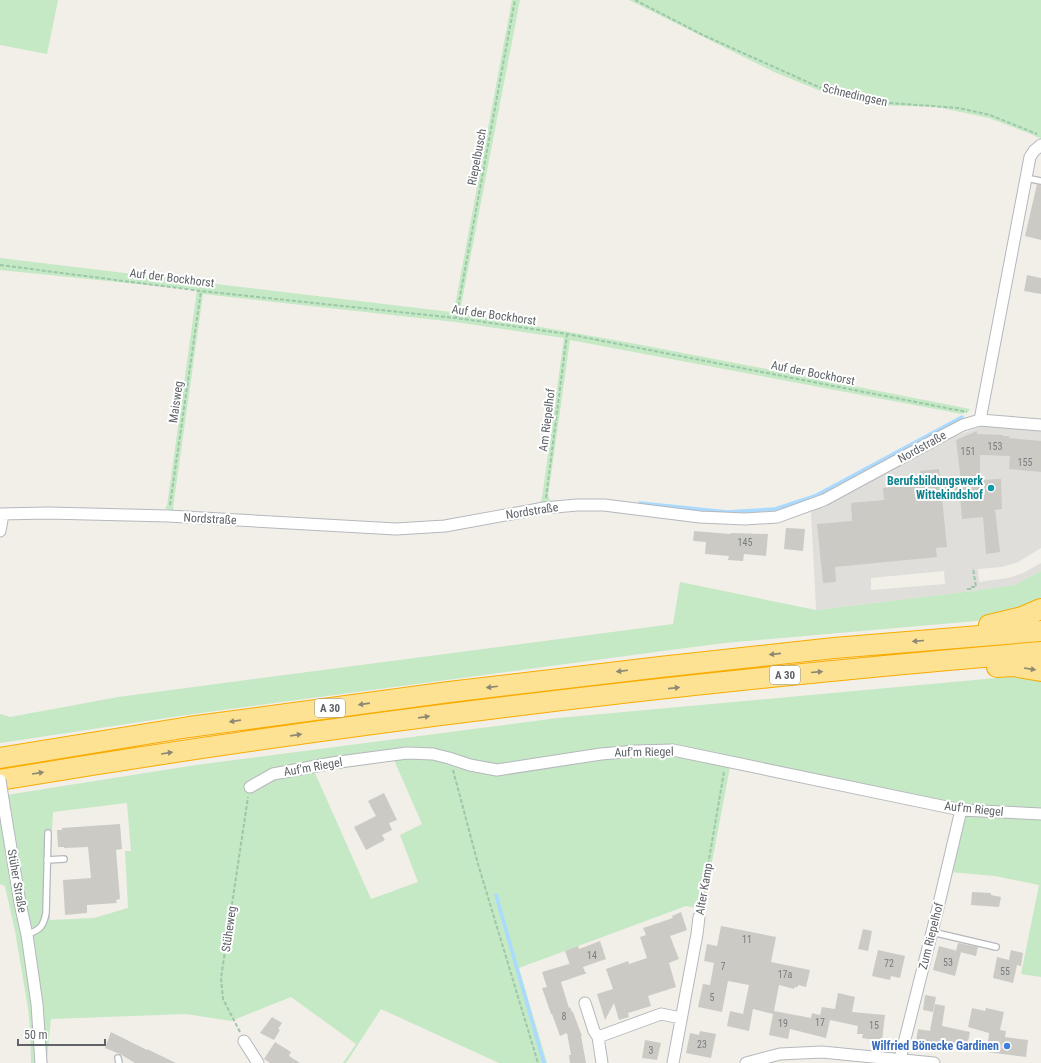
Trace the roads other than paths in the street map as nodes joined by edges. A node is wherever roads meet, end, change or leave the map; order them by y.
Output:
1 (1041, 145) edge
2 (1026, 178) junction
3 (1041, 181) edge
4 (980, 417) junction
5 (1041, 425) edge
6 (1, 514) edge
7 (0, 532) edge
8 (1041, 609) edge
9 (1041, 631) edge
10 (957, 637) junction
11 (1041, 652) edge
12 (950, 660) junction
13 (1041, 671) edge
14 (0, 758) edge
15 (0, 780) edge
16 (250, 787) road end
17 (961, 810) junction
18 (1041, 814) edge
19 (48, 833) dead end
20 (64, 859) dead end
21 (47, 860) junction
22 (699, 917) road end
23 (932, 932) junction
24 (27, 935) junction
25 (996, 947) dead end
26 (585, 1003) dead end
27 (681, 1018) junction
28 (598, 1037) junction
29 (244, 1040) road end
30 (899, 1061) edge
31 (41, 1063) edge
32 (258, 1063) edge
33 (602, 1063) edge
34 (673, 1063) edge
35 (746, 1063) edge
36 (934, 1063) edge

1 - 2 street
2 - 3 lane
2 - 4 street
4 - 5 street, Nordstraße
4 - 6 street, Nordstraße
6 - 7 street
8 - 10 highway
9 - 10 highway, A 30
10 -> 14 highway, A 30
11 - 12 highway, A 30
12 -> 13 highway
15 -> 12 highway, A 30
15 - 24 street, Stüher Straße, bridge
16 - 17 street, Auf'm Riegel
17 - 18 street, Auf'm Riegel
17 - 23 street, Zum Riepelhof
19 - 21 lane, Stüher Straße
20 - 21 lane
21 - 24 lane, Stüher Straße
22 - 27 street, Alter Kamp
23 - 25 lane
23 - 30 street, Zum Riepelhof
24 - 31 street, Stüher Straße
26 - 28 street
27 - 28 street
27 - 34 street, Alter Kamp
28 - 33 street
29 - 32 street
30 - 35 street
30 - 36 street

